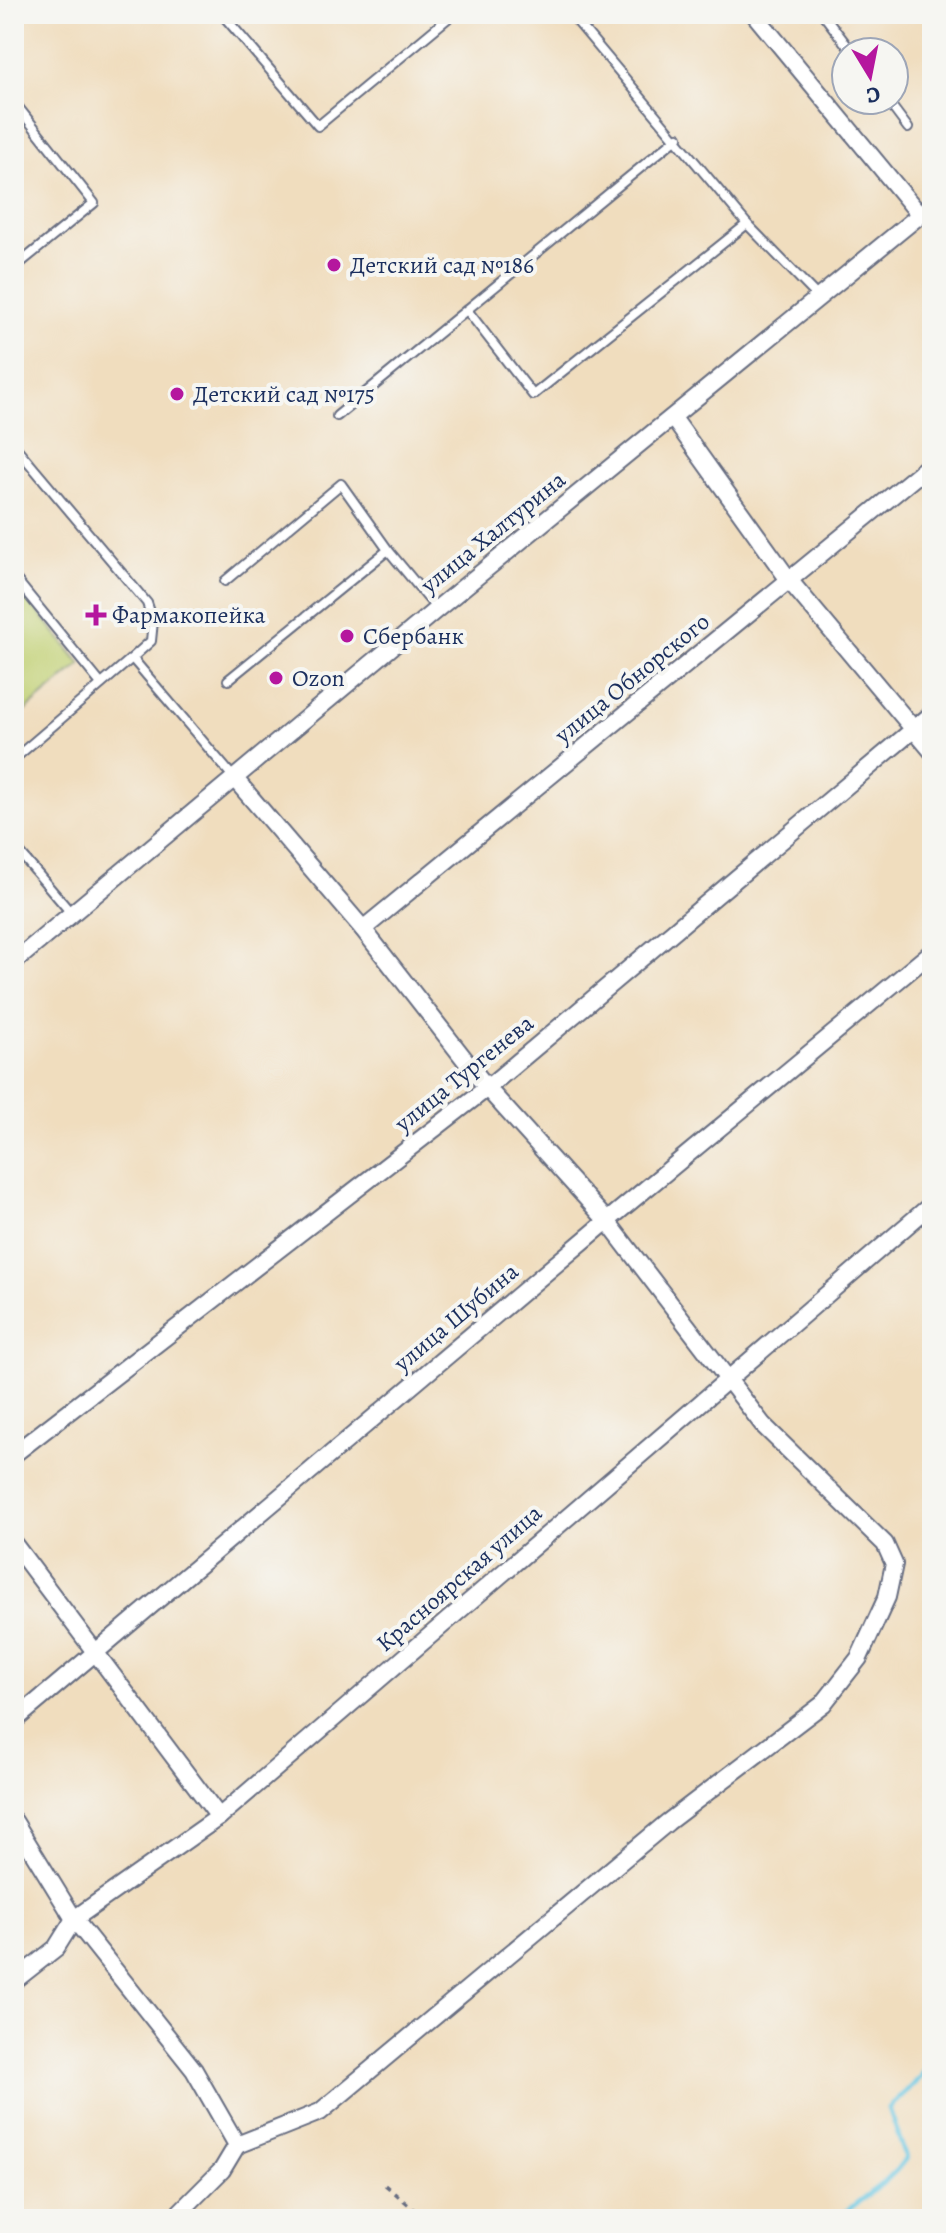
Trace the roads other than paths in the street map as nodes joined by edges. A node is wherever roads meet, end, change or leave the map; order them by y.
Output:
1 (222, 14) edge
2 (453, 14) edge
3 (571, 14) edge
4 (754, 14) edge
5 (823, 14) edge
6 (840, 36) edge
7 (14, 102) edge
8 (899, 116) edge
9 (908, 128) dead end
10 (678, 137) junction
11 (926, 210) edge
12 (747, 224) junction
13 (14, 268) edge
14 (820, 299) junction
15 (467, 310) junction
16 (337, 416) dead end
17 (673, 418) junction
18 (14, 445) edge
19 (932, 463) edge
20 (388, 550) junction
21 (14, 577) edge
22 (789, 580) junction
23 (225, 581) dead end
24 (437, 609) junction
25 (132, 658) junction
26 (228, 680) dead end
27 (101, 684) junction
28 (932, 714) edge
29 (914, 730) junction
30 (932, 751) edge
31 (14, 758) edge
32 (235, 779) junction
33 (14, 846) edge
34 (72, 914) junction
35 (363, 929) junction
36 (932, 952) edge
37 (14, 962) edge
38 (487, 1088) junction
39 (932, 1204) edge
40 (607, 1221) junction
41 (728, 1378) junction
42 (14, 1454) edge
43 (14, 1544) edge
44 (98, 1652) junction
45 (14, 1721) edge
46 (219, 1817) junction
47 (14, 1821) edge
48 (74, 1919) junction
49 (14, 1981) edge
50 (237, 2145) junction
51 (173, 2219) edge

1 - 2 lane
3 - 10 lane
4 - 11 street
5 - 6 lane
7 - 13 lane
8 - 9 lane
10 - 12 lane
10 - 15 lane
11 - 14 street, улица Халтурина
12 - 14 lane
12 - 15 lane
14 - 17 street, улица Халтурина
15 - 16 lane
17 - 22 street
17 - 24 street, улица Халтурина
18 - 25 lane
19 - 22 street, улица Обнорского
20 - 23 lane
20 - 24 lane
20 - 26 lane
21 - 27 lane
22 - 29 street
22 - 35 street, улица Обнорского
24 - 32 street, улица Халтурина
25 - 27 lane
25 - 32 lane
27 - 31 lane
28 - 29 street, улица Тургенева
29 - 30 street
29 - 38 street, улица Тургенева
32 - 34 street, улица Халтурина
32 - 35 street
33 - 34 lane
34 - 37 street, улица Халтурина
35 - 38 street
36 - 40 street, улица Шубина
38 - 40 street
38 - 42 street, улица Тургенева
39 - 41 street, Красноярская улица
40 - 41 street
40 - 44 street, улица Шубина
41 - 46 street, Красноярская улица
41 - 50 street
43 - 44 street
44 - 45 street, улица Шубина
44 - 46 street
46 - 48 street, Красноярская улица
47 - 48 street
48 - 49 street, Красноярская улица
48 - 50 street
50 - 51 street

